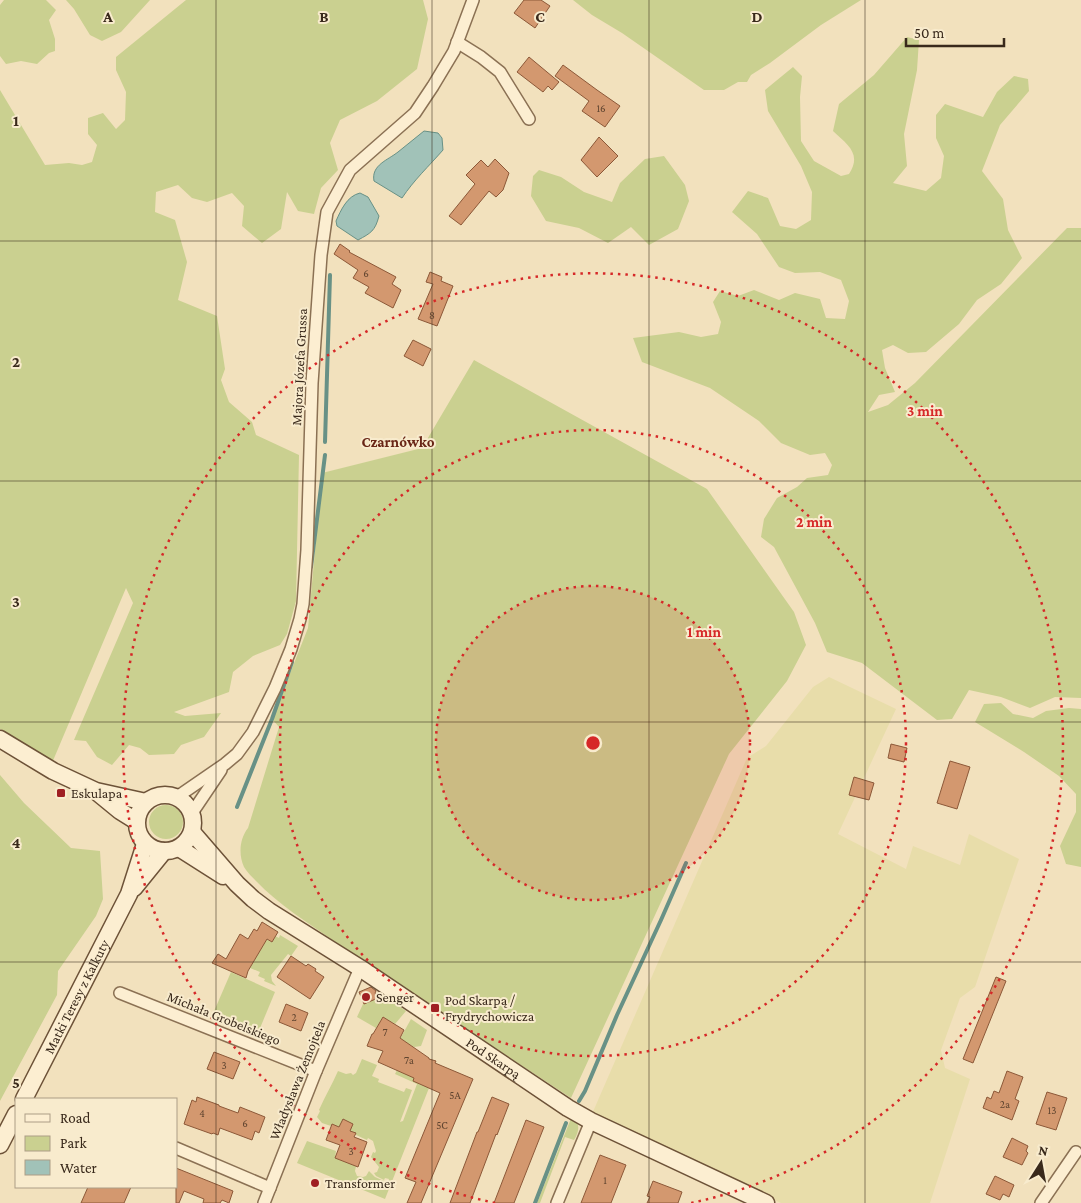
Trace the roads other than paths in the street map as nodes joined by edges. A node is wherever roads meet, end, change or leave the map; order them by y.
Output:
1 (473, 0) edge
2 (457, 42) junction
3 (529, 119) dead end
4 (0, 739) edge
5 (225, 764) junction
6 (96, 791) junction
7 (177, 797) junction
8 (146, 802) junction
9 (192, 813) junction
10 (136, 822) junction
11 (192, 832) junction
12 (145, 844) junction
13 (171, 849) junction
14 (237, 884) junction
15 (129, 894) junction
16 (360, 968) junction
17 (120, 993) dead end
18 (316, 1071) junction
19 (25, 1098) edge
20 (15, 1116) edge
21 (591, 1121) junction
22 (0, 1145) edge
23 (178, 1149) edge
24 (1076, 1152) dead end
25 (270, 1188) junction
26 (264, 1203) edge
27 (558, 1203) edge
28 (766, 1203) edge
29 (1041, 1203) edge

1 - 2 street, Majora Józefa Grussa
2 - 3 street
2 - 5 street, Majora Józefa Grussa
4 - 6 street
5 - 7 street, Majora Józefa Grussa
5 - 9 street, Majora Józefa Grussa
6 - 8 street
6 - 10 street
7 - 8 street
7 - 9 street
8 - 10 street
9 - 11 street
10 - 12 street
11 - 13 street
11 - 14 street, Pod Skarpą
12 - 13 street
12 - 15 street, Matki Teresy z Kalkuty
13 - 14 street, Pod Skarpą
13 - 15 street, Matki Teresy z Kalkuty
14 - 16 street, Pod Skarpą
15 - 19 street, Matki Teresy z Kalkuty
16 - 18 street, Władysława Żemojtela
16 - 21 street, Pod Skarpą
17 - 18 street, Michała Grobelskiego
18 - 25 street, Władysława Żemojtela
20 - 22 street
21 - 27 street
21 - 28 street, Pod Skarpą
23 - 25 street
24 - 29 street
25 - 26 street, Władysława Żemojtela

